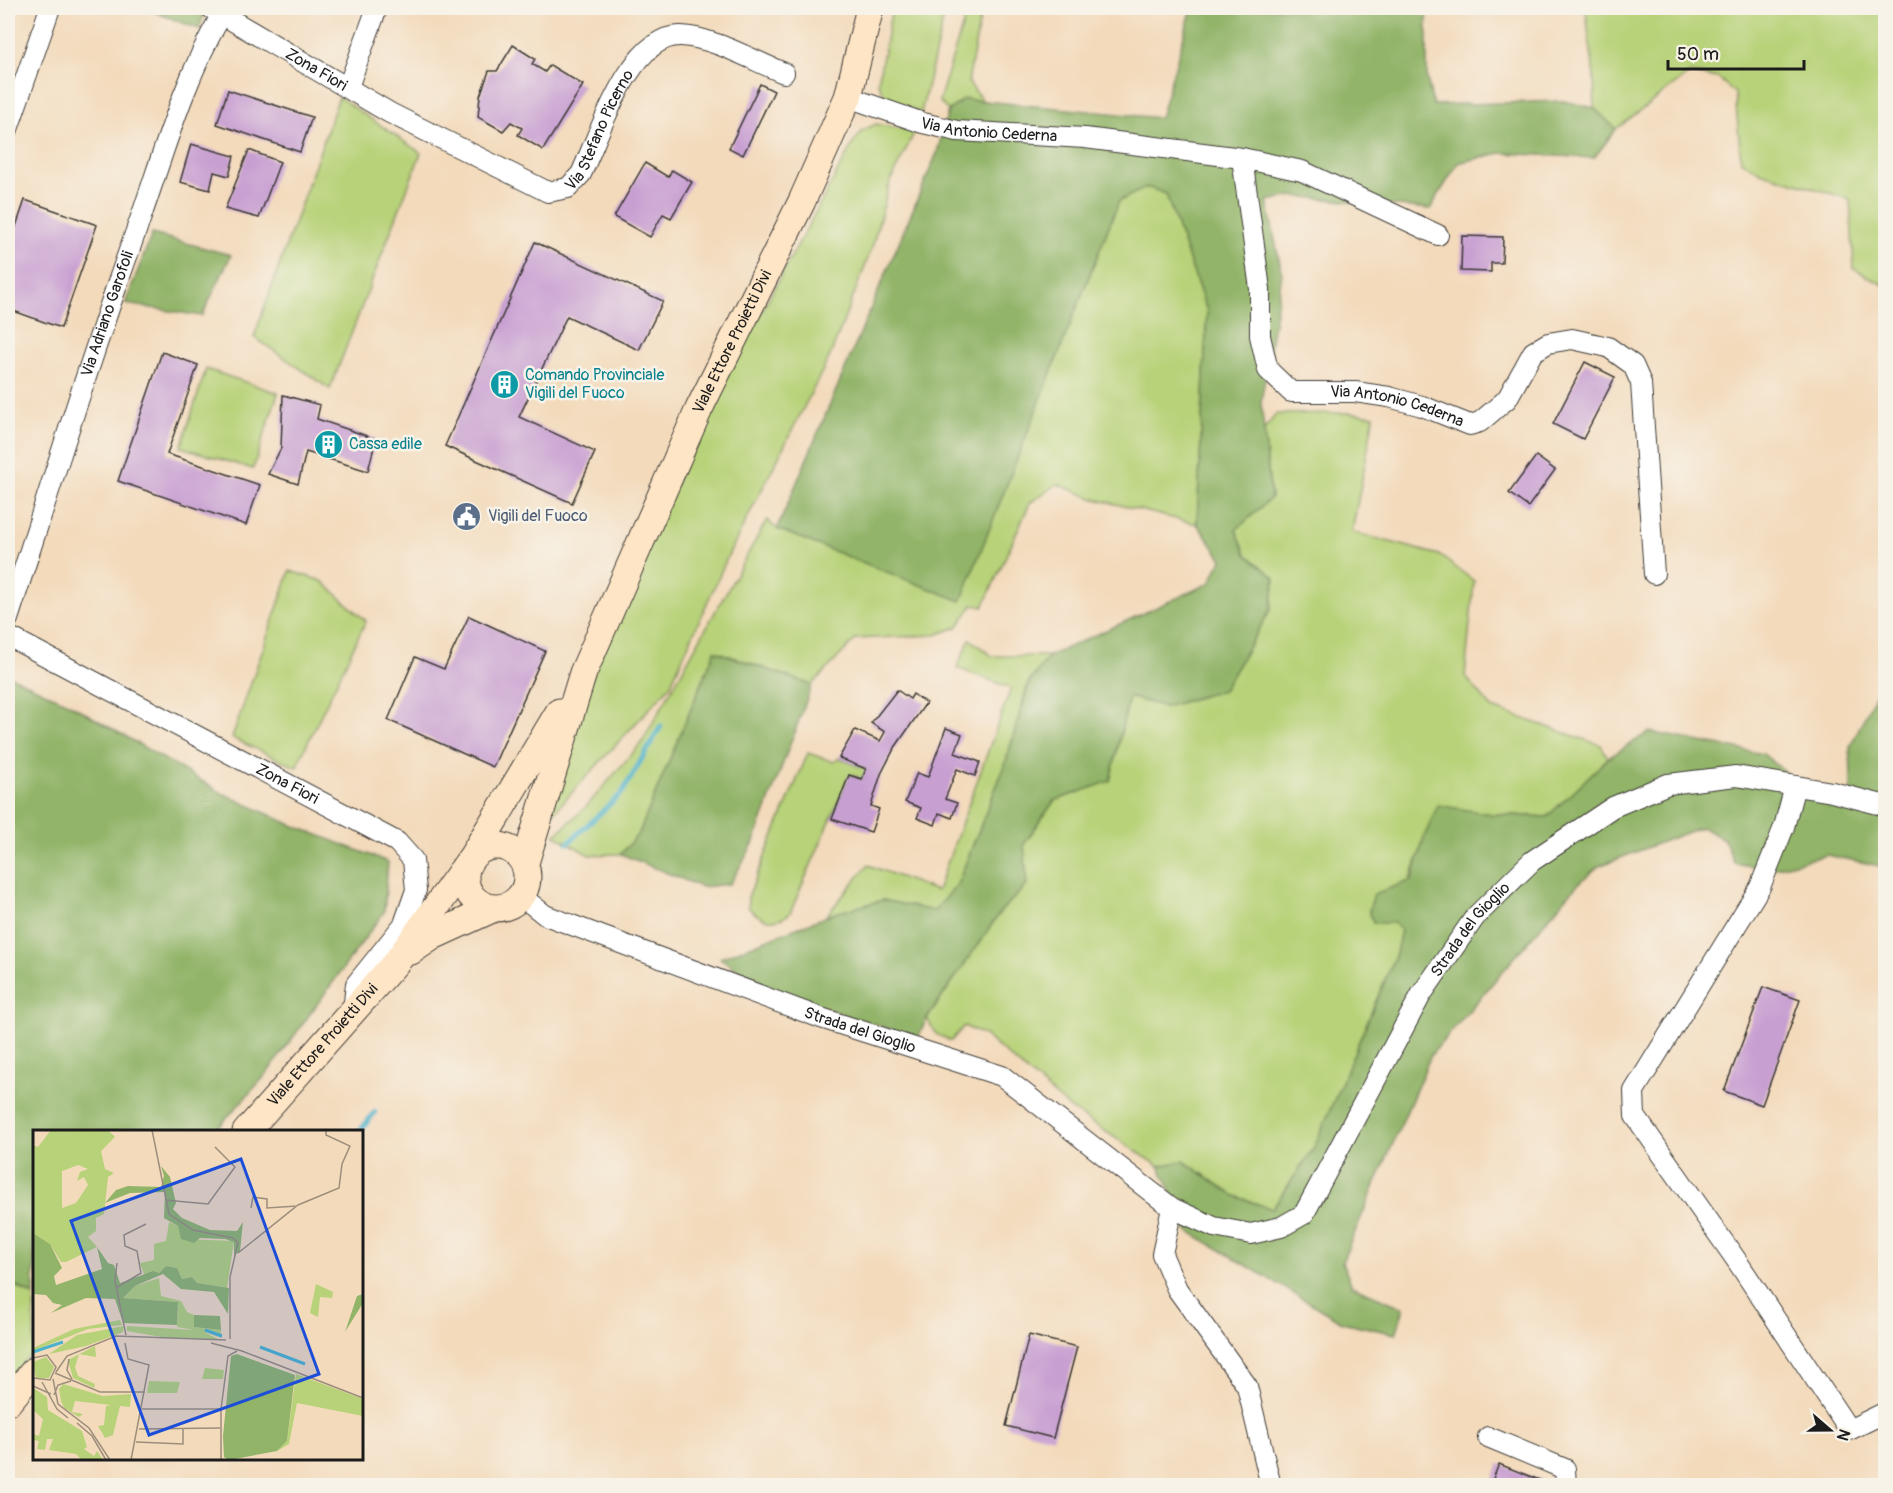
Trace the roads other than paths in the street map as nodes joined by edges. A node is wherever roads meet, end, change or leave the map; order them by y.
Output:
1 (50, 8) edge
2 (377, 8) edge
3 (870, 8) edge
4 (216, 11) edge
5 (784, 73) dead end
6 (348, 87) junction
7 (848, 97) junction
8 (8, 129) edge
9 (1242, 158) junction
10 (1438, 235) dead end
11 (1654, 574) dead end
12 (8, 619) edge
13 (8, 636) edge
14 (583, 673) junction
15 (1795, 786) junction
16 (1886, 806) edge
17 (472, 857) junction
18 (525, 863) junction
19 (521, 896) junction
20 (492, 909) junction
21 (398, 960) junction
22 (353, 1011) junction
23 (247, 1130) edge
24 (1172, 1208) junction
25 (33, 1372) edge
26 (8, 1402) edge
27 (1886, 1412) edge
28 (1488, 1437) dead end
29 (1271, 1485) edge
30 (1566, 1485) edge

1 - 8 street
2 - 6 street, Zona Fiori
3 - 7 main road, Viale Ettore Proietti Divi
4 - 6 street, Zona Fiori
4 - 12 street, Via Adriano Garofoli
5 - 6 street, Via Stefano Picerno
7 - 9 street, Via Antonio Cederna
7 - 14 main road, Viale Ettore Proietti Divi
9 - 10 street, Via Antonio Cederna
9 - 11 street, Via Antonio Cederna
13 - 22 street, Zona Fiori
14 - 17 main road, Viale Ettore Proietti Divi
14 - 18 main road, Viale Ettore Proietti Divi
15 - 16 street, Strada del Gioglio
15 - 24 street, Strada del Gioglio
15 - 27 street
17 - 18 main road
17 - 20 main road, Viale Ettore Proietti Divi
17 - 21 main road, Viale Ettore Proietti Divi
18 - 19 main road, Viale Ettore Proietti Divi
19 - 20 main road, Viale Ettore Proietti Divi
19 - 24 street, Strada del Gioglio
20 - 21 main road, Viale Ettore Proietti Divi
21 - 22 main road, Viale Ettore Proietti Divi
22 - 23 main road, Viale Ettore Proietti Divi
24 - 29 street
25 - 26 main road
28 - 30 street

